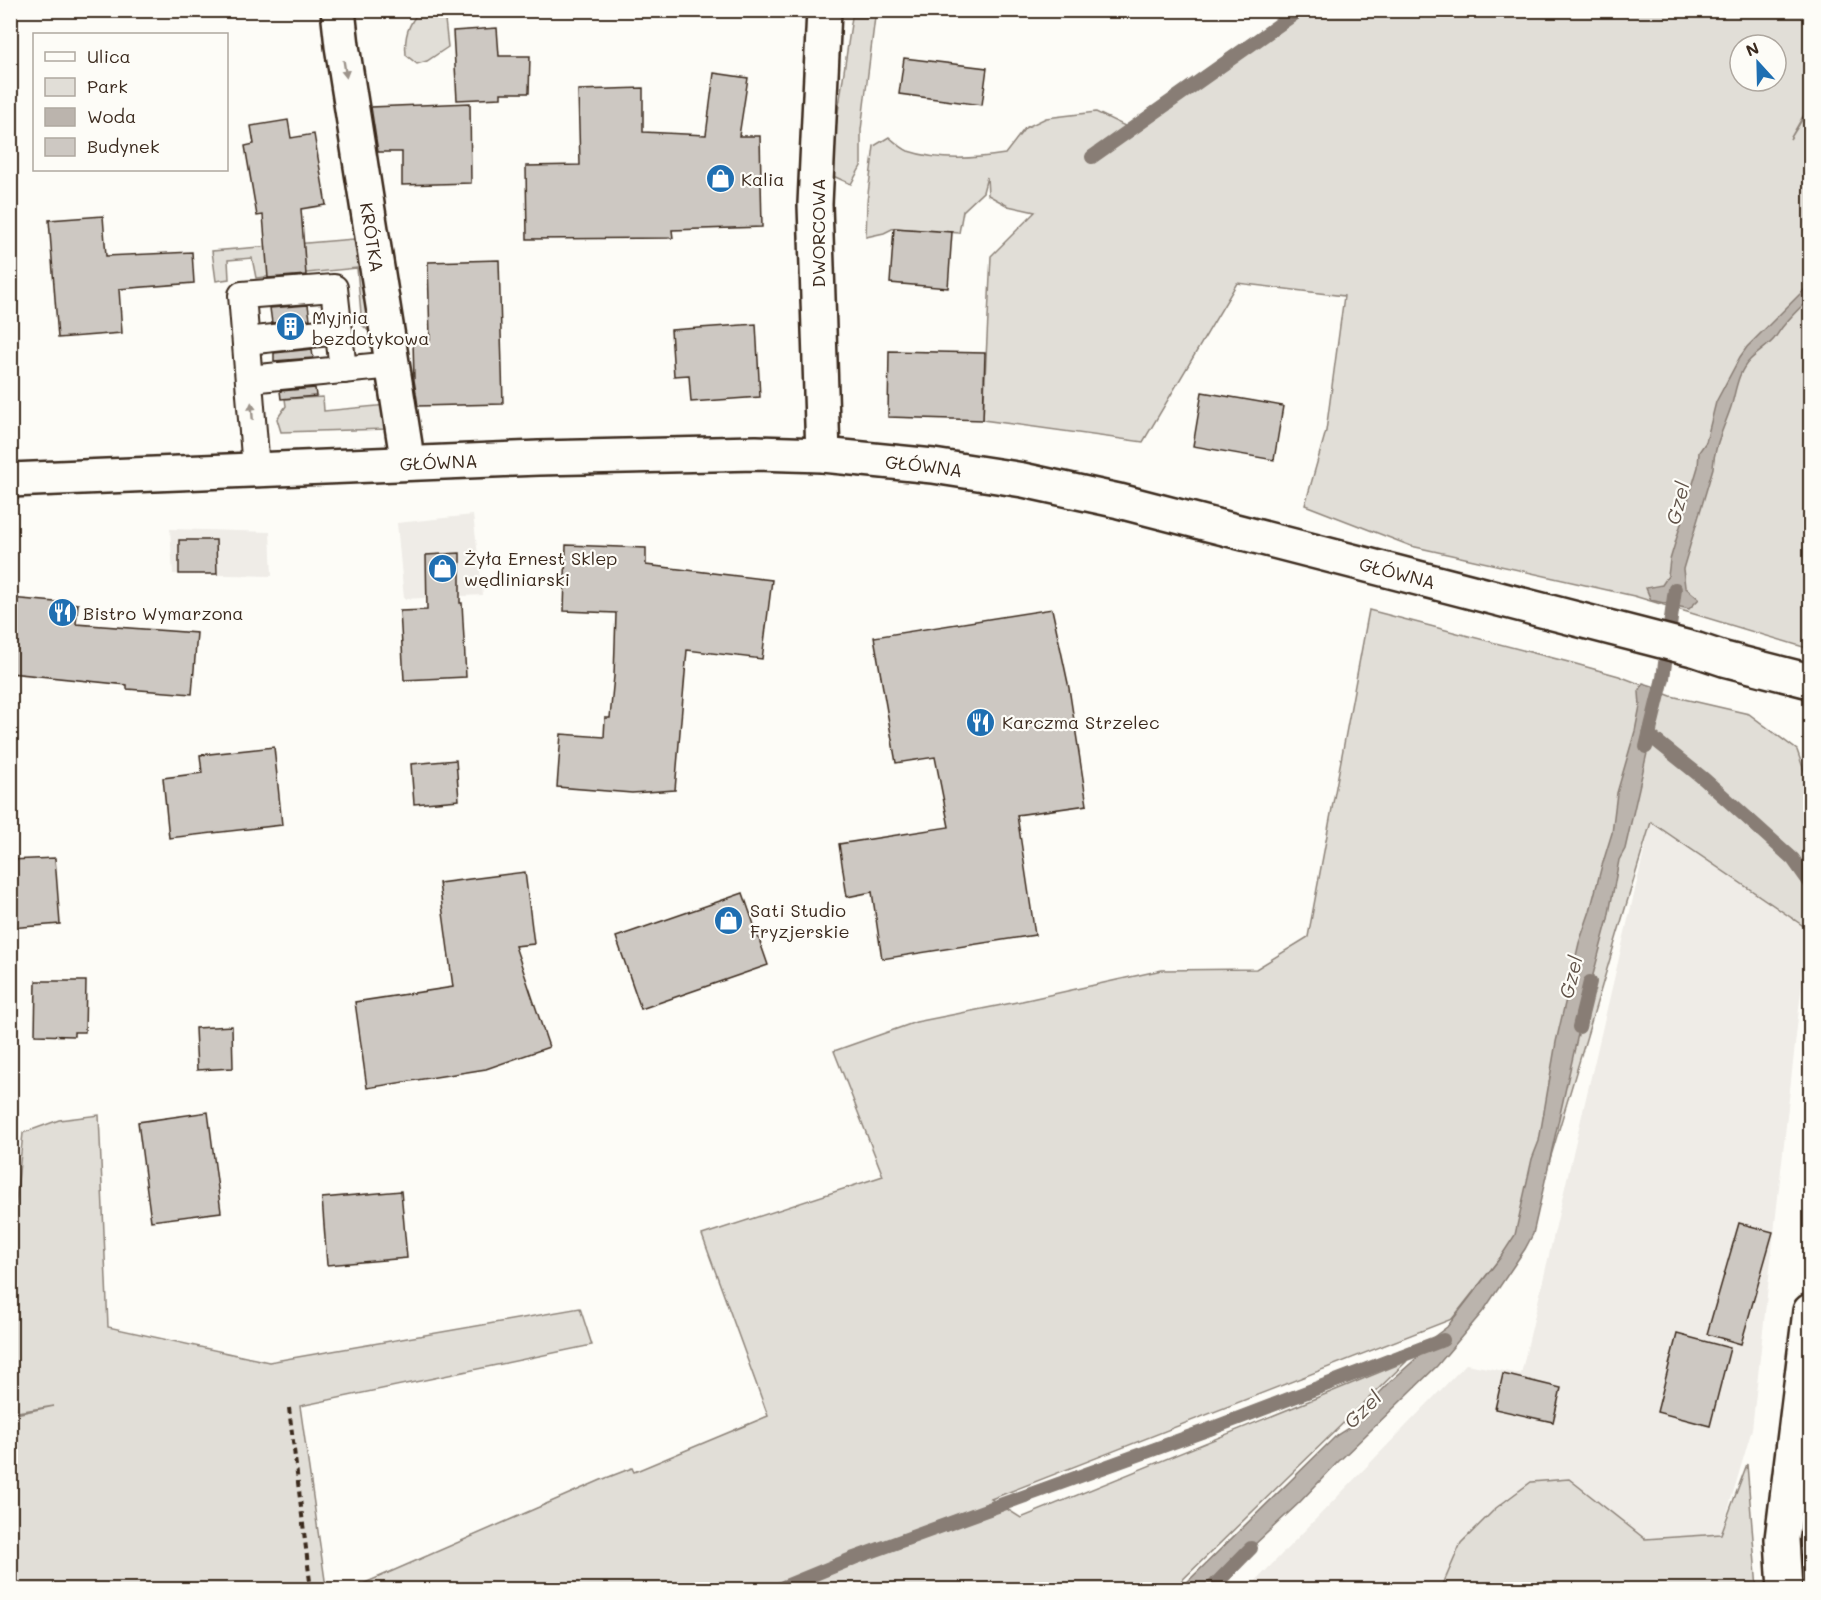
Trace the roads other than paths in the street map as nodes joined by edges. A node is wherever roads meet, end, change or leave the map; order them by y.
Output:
1 (338, 10) edge
2 (824, 10) edge
3 (339, 332) junction
4 (246, 341) junction
5 (393, 365) junction
6 (343, 370) junction
7 (249, 379) junction
8 (823, 455) junction
9 (406, 463) junction
10 (256, 469) junction
11 (10, 480) edge
12 (1810, 681) edge
13 (1810, 1311) edge
14 (1785, 1590) edge

1 -> 5 street, KRÓTKA
2 - 8 street, DWORCOWA
3 - 4 lane
3 - 4 lane
3 - 6 lane
4 - 7 lane
5 - 6 lane
5 - 9 street, KRÓTKA
6 - 7 lane
10 -> 7 lane
8 - 9 street, GŁÓWNA
8 - 12 street, GŁÓWNA
9 - 10 street, GŁÓWNA
10 - 11 street, GŁÓWNA
13 - 14 street

